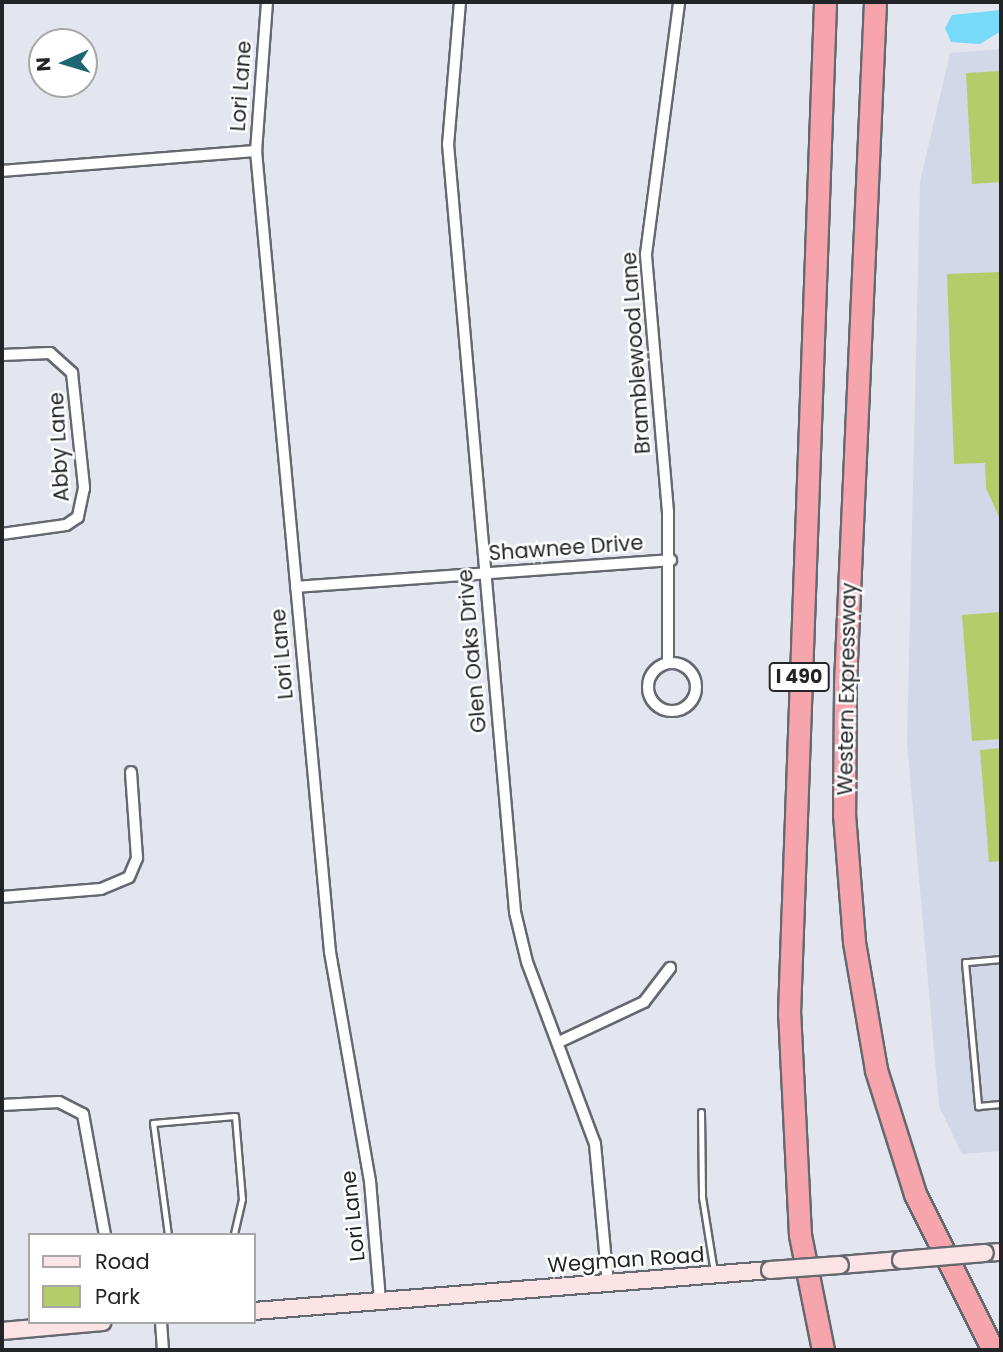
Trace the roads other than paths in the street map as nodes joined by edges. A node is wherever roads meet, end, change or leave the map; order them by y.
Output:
1 (267, 2) edge
2 (460, 2) edge
3 (679, 2) edge
4 (825, 2) edge
5 (875, 2) edge
6 (256, 151) junction
7 (2, 171) edge
8 (2, 355) edge
9 (2, 534) edge
10 (671, 560) junction
11 (485, 573) junction
12 (296, 587) junction
13 (668, 662) junction
14 (131, 772) dead end
15 (2, 897) edge
16 (1001, 959) edge
17 (670, 968) dead end
18 (559, 1042) junction
19 (1001, 1104) edge
20 (2, 1105) edge
21 (701, 1112) dead end
22 (106, 1233) edge
23 (168, 1233) edge
24 (234, 1233) edge
25 (993, 1252) edge
26 (714, 1275) junction
27 (608, 1283) junction
28 (380, 1299) junction
29 (256, 1311) edge
30 (970, 1315) junction
31 (81, 1324) edge
32 (161, 1324) edge
33 (2, 1331) edge
34 (163, 1350) edge
35 (823, 1350) edge
36 (984, 1350) edge
37 (993, 1350) edge

1 - 6 street, Lori Lane
2 - 11 street, Glen Oaks Drive
3 - 10 street, Bramblewood Lane
4 - 35 highway, I 490
5 - 30 highway, Western Expressway / I 490
6 - 7 street
6 - 12 street, Lori Lane
8 - 9 street, Abby Lane
10 - 11 street, Shawnee Drive
10 - 13 street, Bramblewood Lane
11 - 12 street, Shawnee Drive
11 - 18 street, Glen Oaks Drive
12 - 28 street, Lori Lane
13 - 13 street
14 - 15 street
16 - 19 lane
17 - 18 street
18 - 27 street, Glen Oaks Drive
20 - 22 street
21 - 26 lane
23 - 24 lane
25 - 26 street, Wegman Road, bridge
26 - 27 street, Wegman Road
27 - 28 street, Wegman Road
28 - 29 street, Wegman Road
30 - 36 highway
30 - 37 highway, Western Expressway / I 490
31 - 33 street
32 - 34 street

